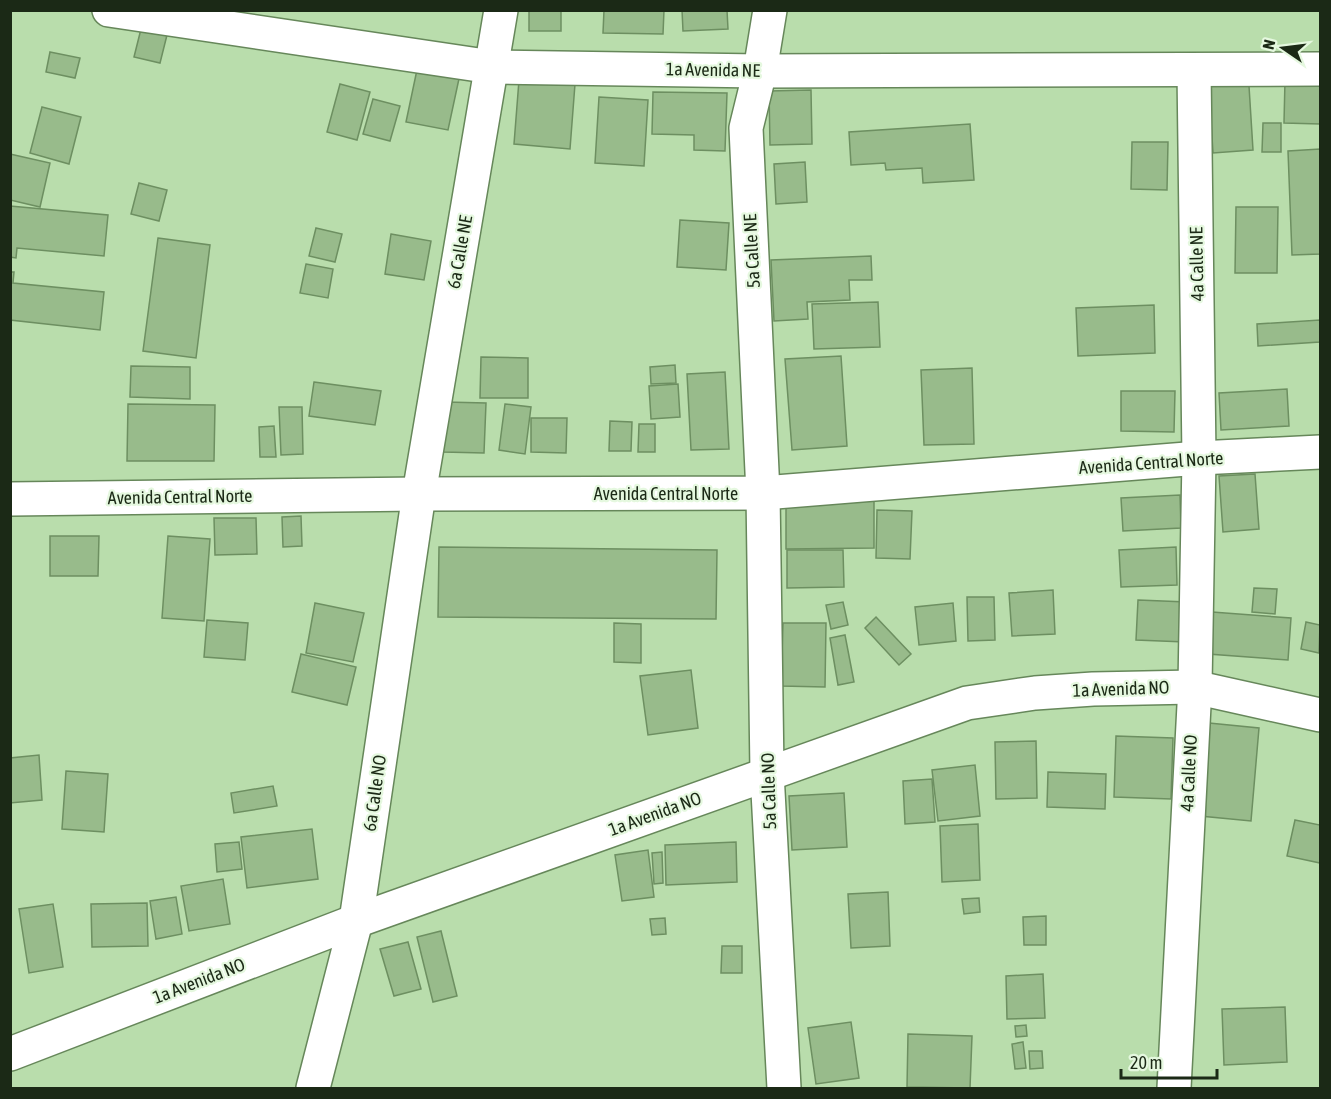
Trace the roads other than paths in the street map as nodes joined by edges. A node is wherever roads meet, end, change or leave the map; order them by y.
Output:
1 (109, 10) edge
2 (501, 10) edge
3 (770, 10) edge
4 (492, 67) junction
5 (1320, 69) edge
6 (1194, 70) junction
7 (760, 71) junction
8 (1320, 452) edge
9 (1199, 458) junction
10 (764, 493) junction
11 (419, 494) junction
12 (10, 499) edge
13 (1194, 687) junction
14 (1320, 715) edge
15 (767, 774) junction
16 (356, 921) junction
17 (10, 1054) edge
18 (313, 1089) edge
19 (784, 1089) edge
20 (1174, 1089) edge

1 - 4 street, 1a Avenida NE
2 - 4 street, 6a Calle NE
3 - 7 street, 5a Calle NE
4 - 7 street, 1a Avenida NE
4 - 11 street, 6a Calle NE
5 - 6 street, 1a Avenida NE
6 - 7 street, 1a Avenida NE
6 - 9 street, 4a Calle NE
7 - 10 street, 5a Calle NE
8 - 9 street, Avenida Central Norte
9 - 10 street, Avenida Central Norte
9 - 13 street, 4a Calle NO
10 - 11 street, Avenida Central Norte
10 - 15 street, 5a Calle NO
11 - 12 street, Avenida Central Norte
11 - 16 street, 6a Calle NO
13 - 14 street, 1a Avenida NO
13 - 15 street, 1a Avenida NO
13 - 20 street, 4a Calle NO
15 - 16 street, 1a Avenida NO
15 - 19 street, 5a Calle NO
16 - 17 street, 1a Avenida NO
16 - 18 street, 6a Calle NO

